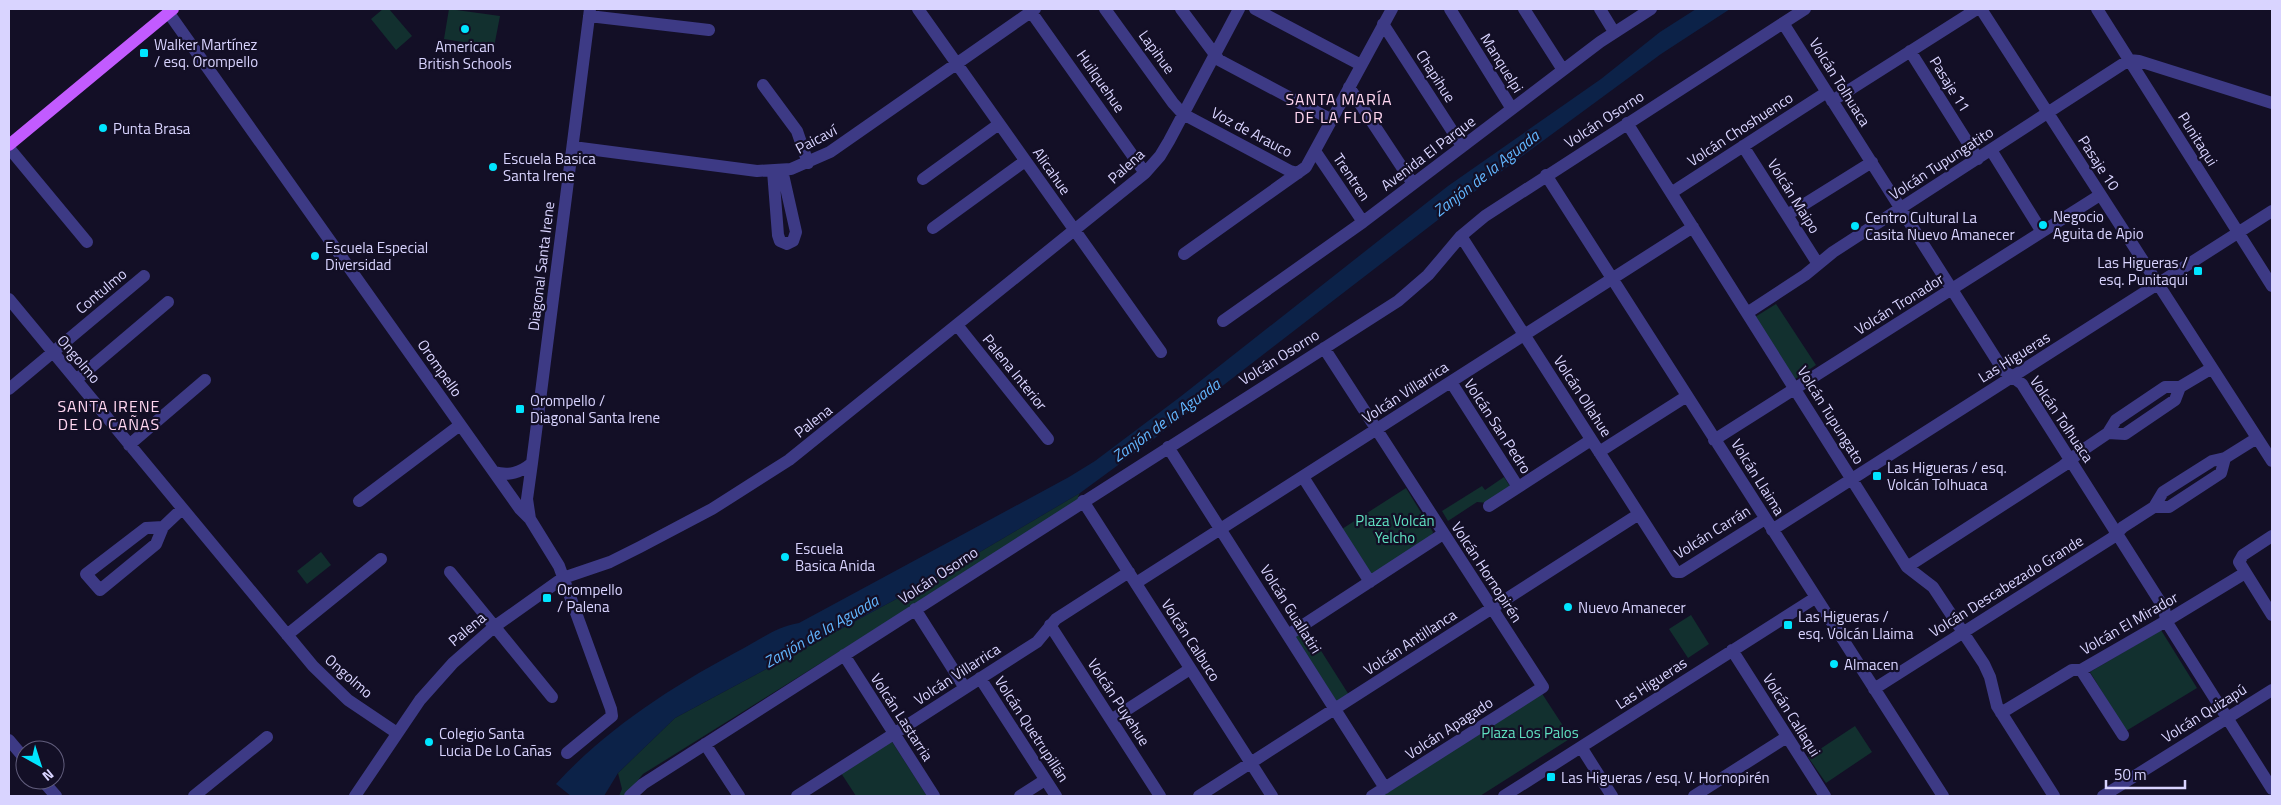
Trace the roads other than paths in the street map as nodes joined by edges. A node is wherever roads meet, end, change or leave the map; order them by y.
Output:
1 (918, 9) edge
2 (1105, 9) edge
3 (1181, 9) edge
4 (1239, 9) edge
5 (1255, 9) edge
6 (1390, 9) edge
7 (1450, 9) edge
8 (1524, 9) edge
9 (1600, 9) edge
10 (1651, 9) edge
11 (1805, 9) edge
12 (1977, 9) edge
13 (1981, 9) edge
14 (2097, 9) edge
15 (1032, 10) edge
16 (170, 11) edge
17 (590, 12) edge
18 (1783, 23) junction
19 (1383, 24) junction
20 (710, 30) dead end
21 (1614, 32) junction
22 (1910, 51) junction
23 (1214, 55) junction
24 (2129, 60) junction
25 (956, 64) junction
26 (1361, 65) junction
27 (1563, 70) junction
28 (763, 85) dead end
29 (1349, 87) junction
30 (1830, 96) junction
31 (2272, 103) edge
32 (1512, 109) junction
33 (2048, 113) junction
34 (1183, 114) junction
35 (1332, 120) junction
36 (1627, 123) junction
37 (999, 124) junction
38 (9, 146) edge
39 (1462, 146) junction
40 (1743, 146) junction
41 (573, 147) junction
42 (1315, 150) junction
43 (1991, 150) junction
44 (1978, 159) junction
45 (1026, 161) junction
46 (1872, 162) junction
47 (808, 163) junction
48 (777, 171) junction
49 (1298, 172) junction
50 (1145, 173) junction
51 (1546, 175) junction
52 (923, 179) dead end
53 (1412, 184) junction
54 (1671, 193) junction
55 (2100, 195) junction
56 (1900, 208) junction
57 (2272, 210) edge
58 (1787, 215) junction
59 (1363, 222) junction
60 (1693, 227) junction
61 (933, 228) dead end
62 (1074, 230) junction
63 (2042, 232) junction
64 (2238, 234) junction
65 (1461, 236) junction
66 (87, 242) dead end
67 (1184, 254) dead end
68 (1818, 264) junction
69 (144, 276) dead end
70 (1612, 279) junction
71 (2158, 285) junction
72 (2272, 286) edge
73 (1952, 289) junction
74 (9, 300) edge
75 (168, 302) dead end
76 (1747, 313) junction
77 (1223, 321) dead end
78 (956, 326) junction
79 (1524, 335) junction
80 (1324, 348) junction
81 (53, 352) junction
82 (1161, 352) dead end
83 (2212, 368) junction
84 (2012, 377) junction
85 (76, 380) junction
86 (205, 380) dead end
87 (1450, 382) junction
88 (9, 389) edge
89 (1795, 389) junction
90 (1686, 396) junction
91 (460, 425) junction
92 (1376, 430) junction
93 (2257, 438) junction
94 (1048, 439) dead end
95 (1591, 440) junction
96 (1714, 440) junction
97 (129, 445) junction
98 (1168, 447) junction
99 (1599, 452) junction
100 (2070, 460) junction
101 (2272, 461) edge
102 (532, 463) junction
103 (494, 472) junction
104 (1303, 477) junction
105 (1852, 479) junction
106 (1518, 487) junction
107 (359, 501) dead end
108 (1083, 501) junction
109 (1489, 506) dead end
110 (182, 509) junction
111 (1639, 514) junction
112 (530, 519) junction
113 (1764, 519) junction
114 (163, 527) junction
115 (1221, 529) junction
116 (1772, 530) junction
117 (1443, 534) junction
118 (2116, 534) junction
119 (2272, 536) edge
120 (381, 559) dead end
121 (1907, 567) junction
122 (450, 572) dead end
123 (1128, 572) junction
124 (1678, 573) joint
125 (2245, 573) junction
126 (563, 578) junction
127 (1370, 582) junction
128 (1136, 583) junction
129 (1815, 598) junction
130 (1492, 608) junction
131 (916, 609) junction
132 (2272, 615) edge
133 (2166, 621) junction
134 (1050, 625) junction
135 (494, 627) junction
136 (1963, 633) junction
137 (1288, 635) junction
138 (287, 636) junction
139 (1732, 650) junction
140 (844, 655) junction
141 (1190, 669) junction
142 (2082, 670) junction
143 (980, 678) junction
144 (1543, 687) joint
145 (964, 688) junction
146 (1874, 689) junction
147 (2272, 690) edge
148 (552, 697) dead end
149 (1335, 709) junction
150 (2001, 713) junction
151 (2228, 718) junction
152 (1111, 720) junction
153 (396, 733) junction
154 (894, 734) junction
155 (2123, 735) dead end
156 (267, 737) dead end
157 (1787, 737) junction
158 (705, 744) junction
159 (1580, 747) junction
160 (567, 753) dead end
161 (1251, 763) junction
162 (1046, 780) junction
163 (1386, 788) junction
164 (2272, 788) edge
165 (197, 795) edge
166 (355, 796) edge
167 (630, 796) edge
168 (739, 796) edge
169 (797, 796) edge
170 (934, 796) edge
171 (1020, 796) edge
172 (1056, 796) edge
173 (1160, 796) edge
174 (1198, 796) edge
175 (1272, 796) edge
176 (1372, 796) edge
177 (1504, 796) edge
178 (1612, 796) edge
179 (1694, 796) edge
180 (1825, 796) edge
181 (1943, 796) edge
182 (2054, 796) edge
183 (2103, 796) edge

1 - 25 street, Alicahue
2 - 34 street, Lapihue
3 - 23 street
4 - 23 street, Palena
5 - 26 street
6 - 19 street, Voz de Arauco
7 - 32 street, Manquelpi
8 - 27 street
9 - 21 street
10 - 21 street, Avenida El Parque
11 - 18 street, Volcán Osorno
12 - 22 street, Volcán Choshuenco
13 - 33 street, Pasaje 10
14 - 24 street, Punitaqui
15 - 25 street, Paicaví
15 - 50 street, Huilquehue
16 - 38 main road
16 - 91 street, Orompello
17 - 20 street, Diagonal Santa Irene
17 - 41 street, Diagonal Santa Irene
18 - 30 street, Volcán Tolhuaca
18 - 36 street, Volcán Osorno
19 - 26 street, Voz de Arauco
19 - 39 street, Chapihue
21 - 27 street, Avenida El Parque
22 - 30 street, Volcán Choshuenco
22 - 44 street, Pasaje 11
23 - 34 street, Palena
23 - 35 street
24 - 31 street
24 - 33 street, Volcán Tupungatito
24 - 64 street, Punitaqui
25 - 37 street, Alicahue
25 - 47 street, Paicaví
26 - 29 street, Voz de Arauco
27 - 32 street, Avenida El Parque
28 - 47 street
29 - 35 street, Voz de Arauco
29 - 53 street
30 - 40 street, Volcán Choshuenco
30 - 46 street, Volcán Tolhuaca
32 - 39 street, Avenida El Parque
33 - 43 street, Volcán Tupungatito
33 - 55 street, Pasaje 10
34 - 49 street, Voz de Arauco
34 - 50 street, Palena
35 - 42 street, Voz de Arauco
36 - 51 street, Volcán Osorno
36 - 54 street, Volcán Tupungato
37 - 45 street, Alicahue
37 - 52 street
38 - 66 street
39 - 53 street, Avenida El Parque
40 - 54 street, Volcán Choshuenco
40 - 58 street, Volcán Maipo
41 - 48 street, Paicaví
41 - 102 street, Diagonal Santa Irene
42 - 49 street, Voz de Arauco
42 - 59 street, Trentren
43 - 44 street, Volcán Tupungatito
43 - 63 street
44 - 56 street, Volcán Tupungatito
45 - 61 street
45 - 62 street, Alicahue
46 - 56 street, Volcán Tolhuaca
46 - 58 street
47 - 48 street, Paicaví
48 - 48 street
49 - 67 street
50 - 62 street, Palena
51 - 65 street, Volcán Osorno
51 - 70 street, Volcán Llaima
53 - 59 street, Avenida El Parque
54 - 60 street, Volcán Tupungato
55 - 63 street, Volcán Tronador
55 - 71 street, Pasaje 10
56 - 68 street, Volcán Tupungatito
56 - 73 street, Volcán Tolhuaca
57 - 64 street, Las Higueras
58 - 68 street, Volcán Maipo
59 - 77 street, Avenida El Parque
60 - 70 street, Volcán Villarrica
60 - 76 street, Volcán Tupungato
62 - 78 street, Palena
62 - 82 street, Alicahue
63 - 73 street, Volcán Tronador
64 - 71 street, Las Higueras
64 - 72 street, Punitaqui
65 - 79 street, Volcán Ollahue
65 - 80 street, Volcán Osorno
68 - 76 street, Volcán Tupungatito
69 - 81 street, Contulmo
70 - 79 street, Volcán Villarrica
70 - 90 street, Volcán Llaima
71 - 83 street, Pasaje 10
71 - 84 street, Las Higueras
73 - 84 street, Volcán Tolhuaca
73 - 89 street, Volcán Tronador
74 - 81 street, Ongolmo
75 - 85 street
76 - 89 street, Volcán Tupungato
78 - 94 street, Palena Interior
78 - 126 street, Palena
79 - 87 street, Volcán Villarrica
79 - 95 street, Volcán Ollahue
80 - 92 street, Volcán Hornopirén
80 - 98 street, Volcán Osorno
81 - 85 street, Ongolmo
81 - 88 street, Contulmo
83 - 93 street, Pasaje 10
83 - 100 street
84 - 100 street, Volcán Tolhuaca
84 - 105 street, Las Higueras
85 - 97 street, Ongolmo
86 - 97 street
87 - 92 street, Volcán Villarrica
87 - 106 street, Volcán San Pedro
89 - 96 street, Volcán Tronador
89 - 105 street, Volcán Tupungato
90 - 96 street, Volcán Llaima
90 - 99 street
91 - 103 street, Orompello
91 - 107 street
92 - 104 street, Volcán Villarrica
92 - 117 street, Volcán Hornopirén
93 - 101 street, Pasaje 10
93 - 118 street, Volcán Descabezado Grande
95 - 99 street, Volcán Ollahue
95 - 106 street
96 - 113 street, Volcán Llaima
97 - 110 street, Ongolmo
98 - 108 street, Volcán Osorno
98 - 115 street, Volcán Guallatiri
99 - 111 street, Volcán Ollahue
100 - 118 street, Volcán Tolhuaca
100 - 121 street
102 - 103 street
102 - 112 street, Diagonal Santa Irene
103 - 112 street, Orompello
104 - 115 street, Volcán Villarrica
104 - 127 street
105 - 116 street, Las Higueras
105 - 121 street, Volcán Tupungato
106 - 109 street
108 - 123 street, Volcán Calbuco
108 - 131 street, Volcán Osorno
110 - 114 street
110 - 138 street, Ongolmo
111 - 124 street, Volcán Ollahue
111 - 130 street, Volcán Antillanca
112 - 126 street, Orompello
113 - 116 street, Volcán Llaima
113 - 124 street, Volcán Carrán
114 - 114 street
115 - 128 street, Volcán Villarrica
115 - 137 street, Volcán Guallatiri
116 - 129 street, Volcán Llaima
117 - 127 street
117 - 130 street, Volcán Hornopirén
118 - 133 street, Volcán Tolhuaca
118 - 136 street, Volcán Descabezado Grande
119 - 125 street
120 - 138 street
121 - 136 street, Volcán Tupungato
122 - 135 street
123 - 128 street, Volcán Calbuco
123 - 134 street, Volcán Villarrica
125 - 132 street
125 - 133 street, Volcán El Mirador
126 - 135 street, Palena
126 - 160 street, Orompello
127 - 137 street
128 - 141 street, Volcán Calbuco
129 - 139 street, Las Higueras
129 - 146 street, Volcán Llaima
130 - 144 street, Volcán Hornopirén
130 - 149 street, Volcán Antillanca
131 - 140 street, Volcán Osorno
131 - 145 street
133 - 142 street, Volcán El Mirador
133 - 151 street, Volcán Tolhuaca
134 - 143 street, Volcán Villarrica
134 - 152 street, Volcán Puyehue
135 - 148 street
135 - 153 street, Palena
136 - 146 street, Volcán Descabezado Grande
136 - 150 street, Volcán Tupungato
137 - 149 street, Volcán Guallatiri
138 - 153 street, Ongolmo
139 - 157 street, Volcán Callaqui
139 - 159 street, Las Higueras
140 - 154 street, Volcán Lastarria
140 - 158 street, Volcán Osorno
141 - 152 street
141 - 161 street, Volcán Calbuco
142 - 150 street, Volcán El Mirador
142 - 155 street
143 - 145 street, Volcán Villarrica
143 - 162 street, Volcán Quetrupillán
144 - 163 street, Volcán Apagado
145 - 154 street, Volcán Villarrica
146 - 181 street, Volcán Llaima
147 - 151 street, Volcán Quizapú
149 - 161 street, Volcán Antillanca
149 - 163 street, Volcán Guallatiri
150 - 182 street, Volcán Tupungato
151 - 164 street, Volcán Tolhuaca
151 - 183 street, Volcán Quizapú
152 - 173 street, Volcán Puyehue
153 - 166 street, Palena
154 - 169 street, Volcán Villarrica
154 - 170 street, Volcán Lastarria
156 - 165 street
157 - 179 street
157 - 180 street, Volcán Callaqui
158 - 167 street, Volcán Osorno
158 - 168 street
159 - 177 street, Las Higueras
159 - 178 street
161 - 174 street, Volcán Antillanca
161 - 175 street, Volcán Calbuco
162 - 171 street
162 - 172 street, Volcán Quetrupillán
163 - 176 street, Volcán Apagado

